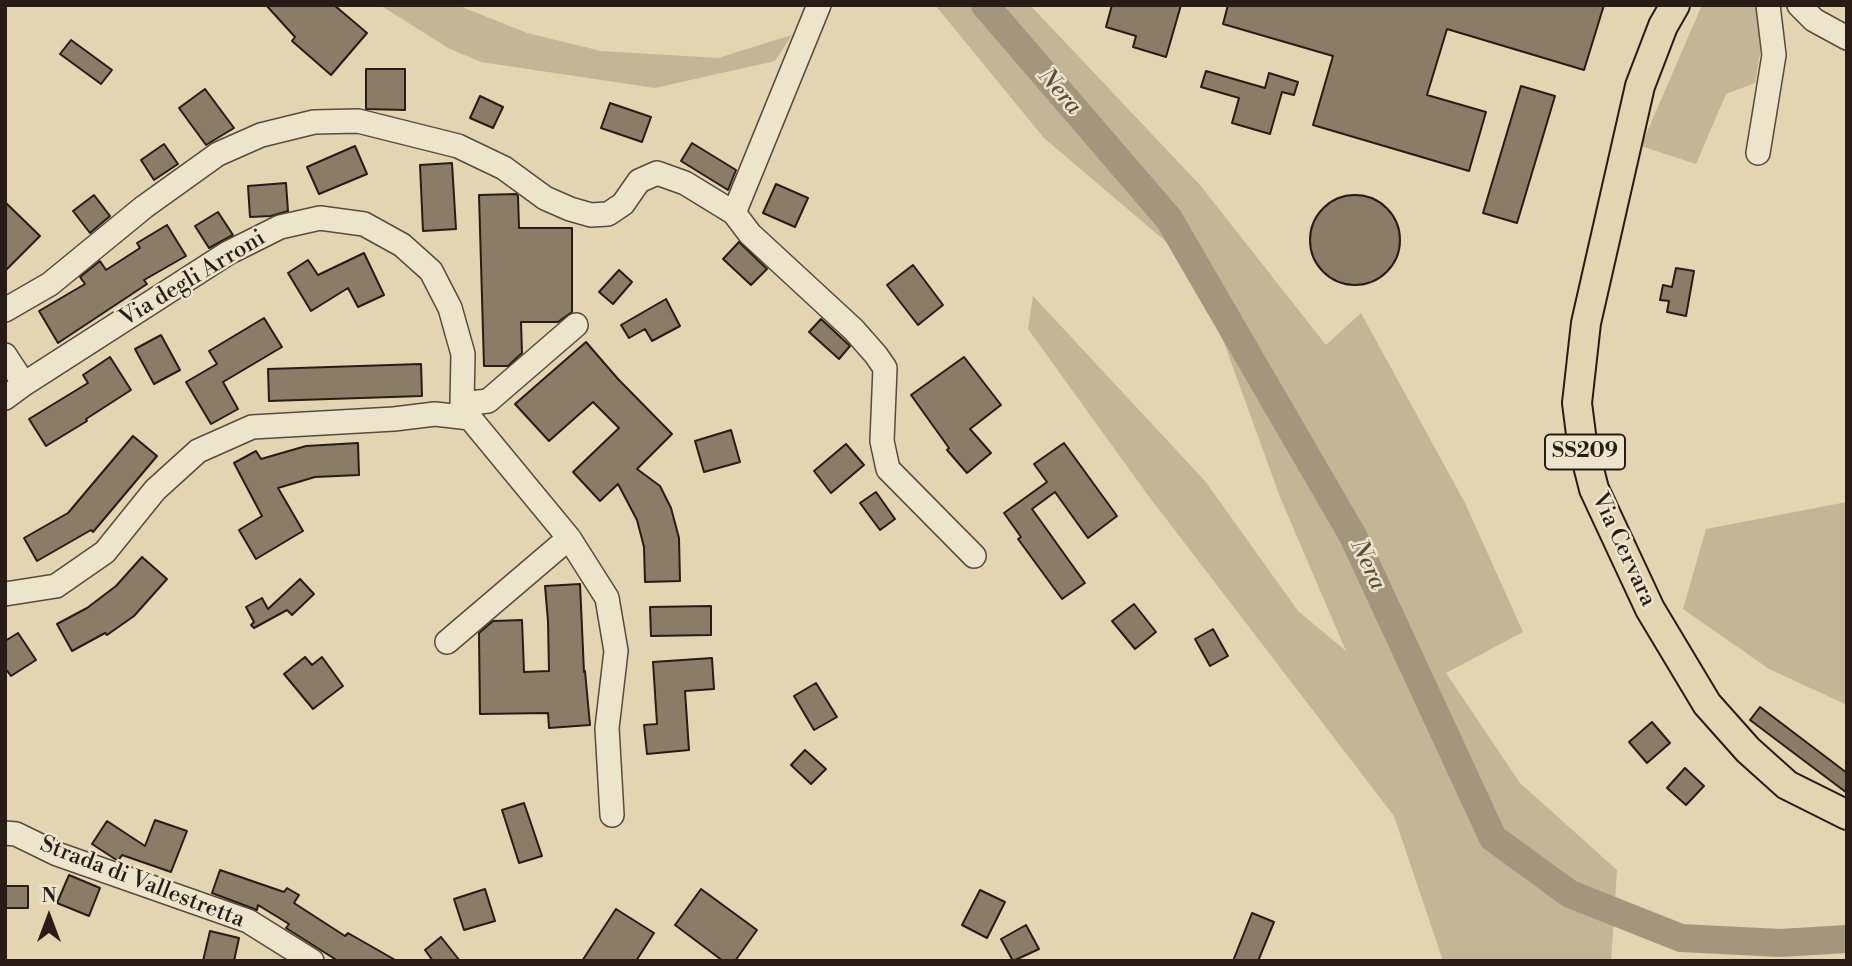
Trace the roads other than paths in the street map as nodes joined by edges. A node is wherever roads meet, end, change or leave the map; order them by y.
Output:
1 (819, 5) edge
2 (1675, 5) edge
3 (1768, 5) edge
4 (1800, 5) edge
5 (1847, 38) edge
6 (1758, 152) dead end
7 (734, 213) junction
8 (5, 310) edge
9 (576, 326) dead end
10 (5, 355) edge
11 (14, 391) edge
12 (466, 411) junction
13 (569, 538) junction
14 (974, 556) dead end
15 (5, 594) edge
16 (447, 642) dead end
17 (612, 815) dead end
18 (1847, 816) edge
19 (5, 833) edge
20 (312, 961) edge

1 - 7 street
2 - 18 main road, Via Cervara / SS209
3 - 6 street
4 - 5 street
7 - 8 street
7 - 14 street
9 - 12 street
10 - 11 street, Via degli Arroni
11 - 12 street, Via degli Arroni
12 - 13 street
12 - 15 street
13 - 16 street
13 - 17 street
19 - 20 street, Strada di Vallestretta

